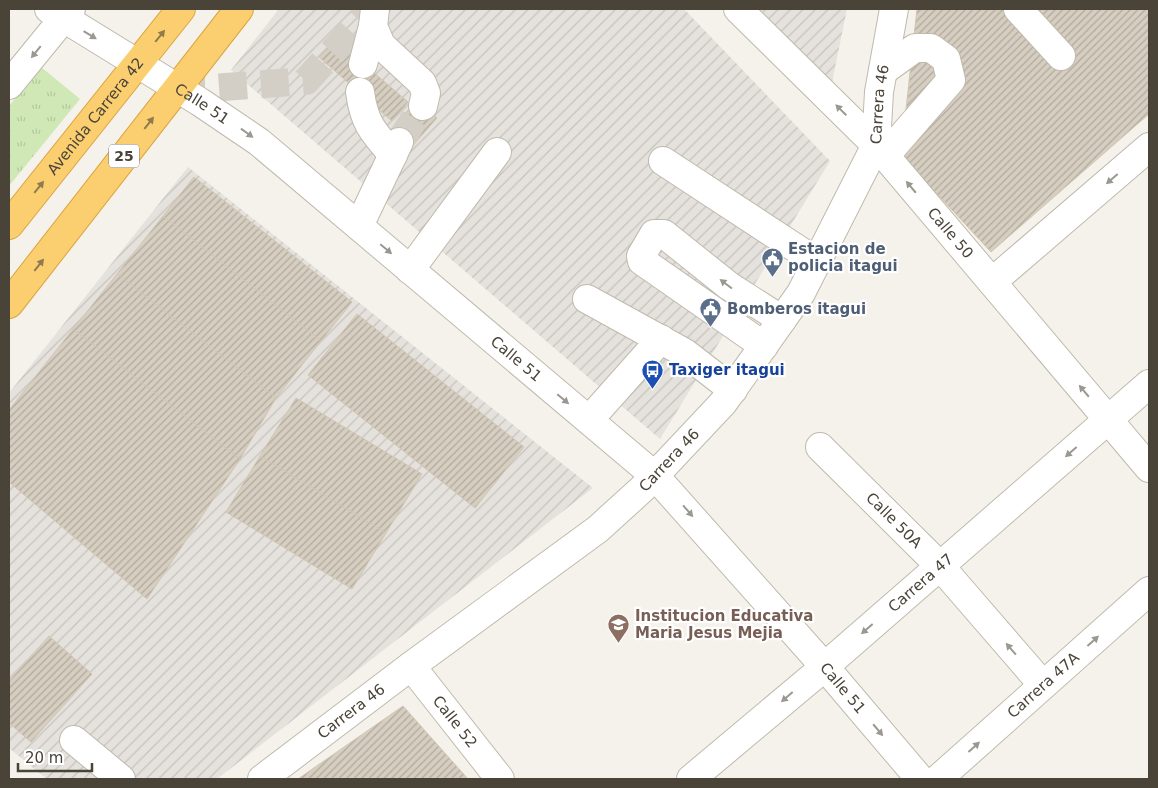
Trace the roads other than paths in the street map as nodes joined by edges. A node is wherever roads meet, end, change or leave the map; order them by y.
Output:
1 (182, 9) edge
2 (239, 9) edge
3 (738, 9) edge
4 (894, 9) edge
5 (1018, 9) edge
6 (61, 12) edge
7 (374, 17) edge
8 (1061, 56) dead end
9 (138, 64) junction
10 (364, 64) dead end
11 (883, 71) junction
12 (9, 85) edge
13 (177, 88) junction
14 (360, 92) dead end
15 (423, 106) tunnel mouth
16 (1149, 147) edge
17 (880, 150) junction
18 (497, 152) dead end
19 (662, 161) dead end
20 (9, 225) edge
21 (359, 226) junction
22 (817, 262) junction
23 (410, 270) junction
24 (992, 282) junction
25 (587, 298) dead end
26 (9, 304) edge
27 (782, 320) junction
28 (661, 339) junction
29 (764, 346) junction
30 (1149, 384) edge
31 (733, 390) junction
32 (589, 420) junction
33 (1108, 420) junction
34 (820, 447) dead end
35 (1149, 468) edge
36 (655, 476) junction
37 (940, 566) junction
38 (1149, 591) edge
39 (411, 666) junction
40 (824, 666) junction
41 (1043, 685) junction
42 (74, 740) dead end
43 (121, 779) edge
44 (262, 779) edge
45 (500, 779) edge
46 (691, 779) edge
47 (920, 779) edge
48 (938, 779) edge

9 -> 1 highway, Avenida Carrera 42
2 - 13 highway, 25
17 -> 3 street, Calle 50
4 - 11 street, Carrera 46
5 - 8 street
6 -> 9 street, Calle 51
6 -> 12 street
7 - 10 street
7 - 15 street
9 - 13 street, Calle 51
20 -> 9 highway, Avenida Carrera 42
11 - 17 street, Carrera 46
11 - 17 street
13 -> 21 street, Calle 51
26 -> 13 highway, 25
14 - 21 street
16 -> 24 street
17 - 22 street, Carrera 46
24 -> 17 street, Calle 50
18 - 23 street
19 - 22 street
21 -> 23 street, Calle 51
22 - 27 street, Carrera 46
23 -> 32 street, Calle 51
33 -> 24 street, Calle 50
25 - 28 street
27 - 29 street, Carrera 46
27 -> 29 street
28 - 31 street
28 - 32 street
29 - 31 street, Carrera 46
30 - 33 street, Carrera 47
31 - 36 street, Carrera 46
32 - 36 street, Calle 51
33 - 35 street, Calle 50
33 -> 37 street, Carrera 47
34 - 37 street, Calle 50A
36 - 39 street, Carrera 46
36 -> 40 street, Calle 51
37 -> 40 street, Carrera 47
41 -> 37 street, Calle 50A
41 -> 38 street, Carrera 47A
39 - 44 street, Carrera 46
39 - 45 street, Calle 52
40 -> 46 street, Carrera 47
40 -> 47 street, Calle 51
48 -> 41 street, Carrera 47A
42 - 43 street

